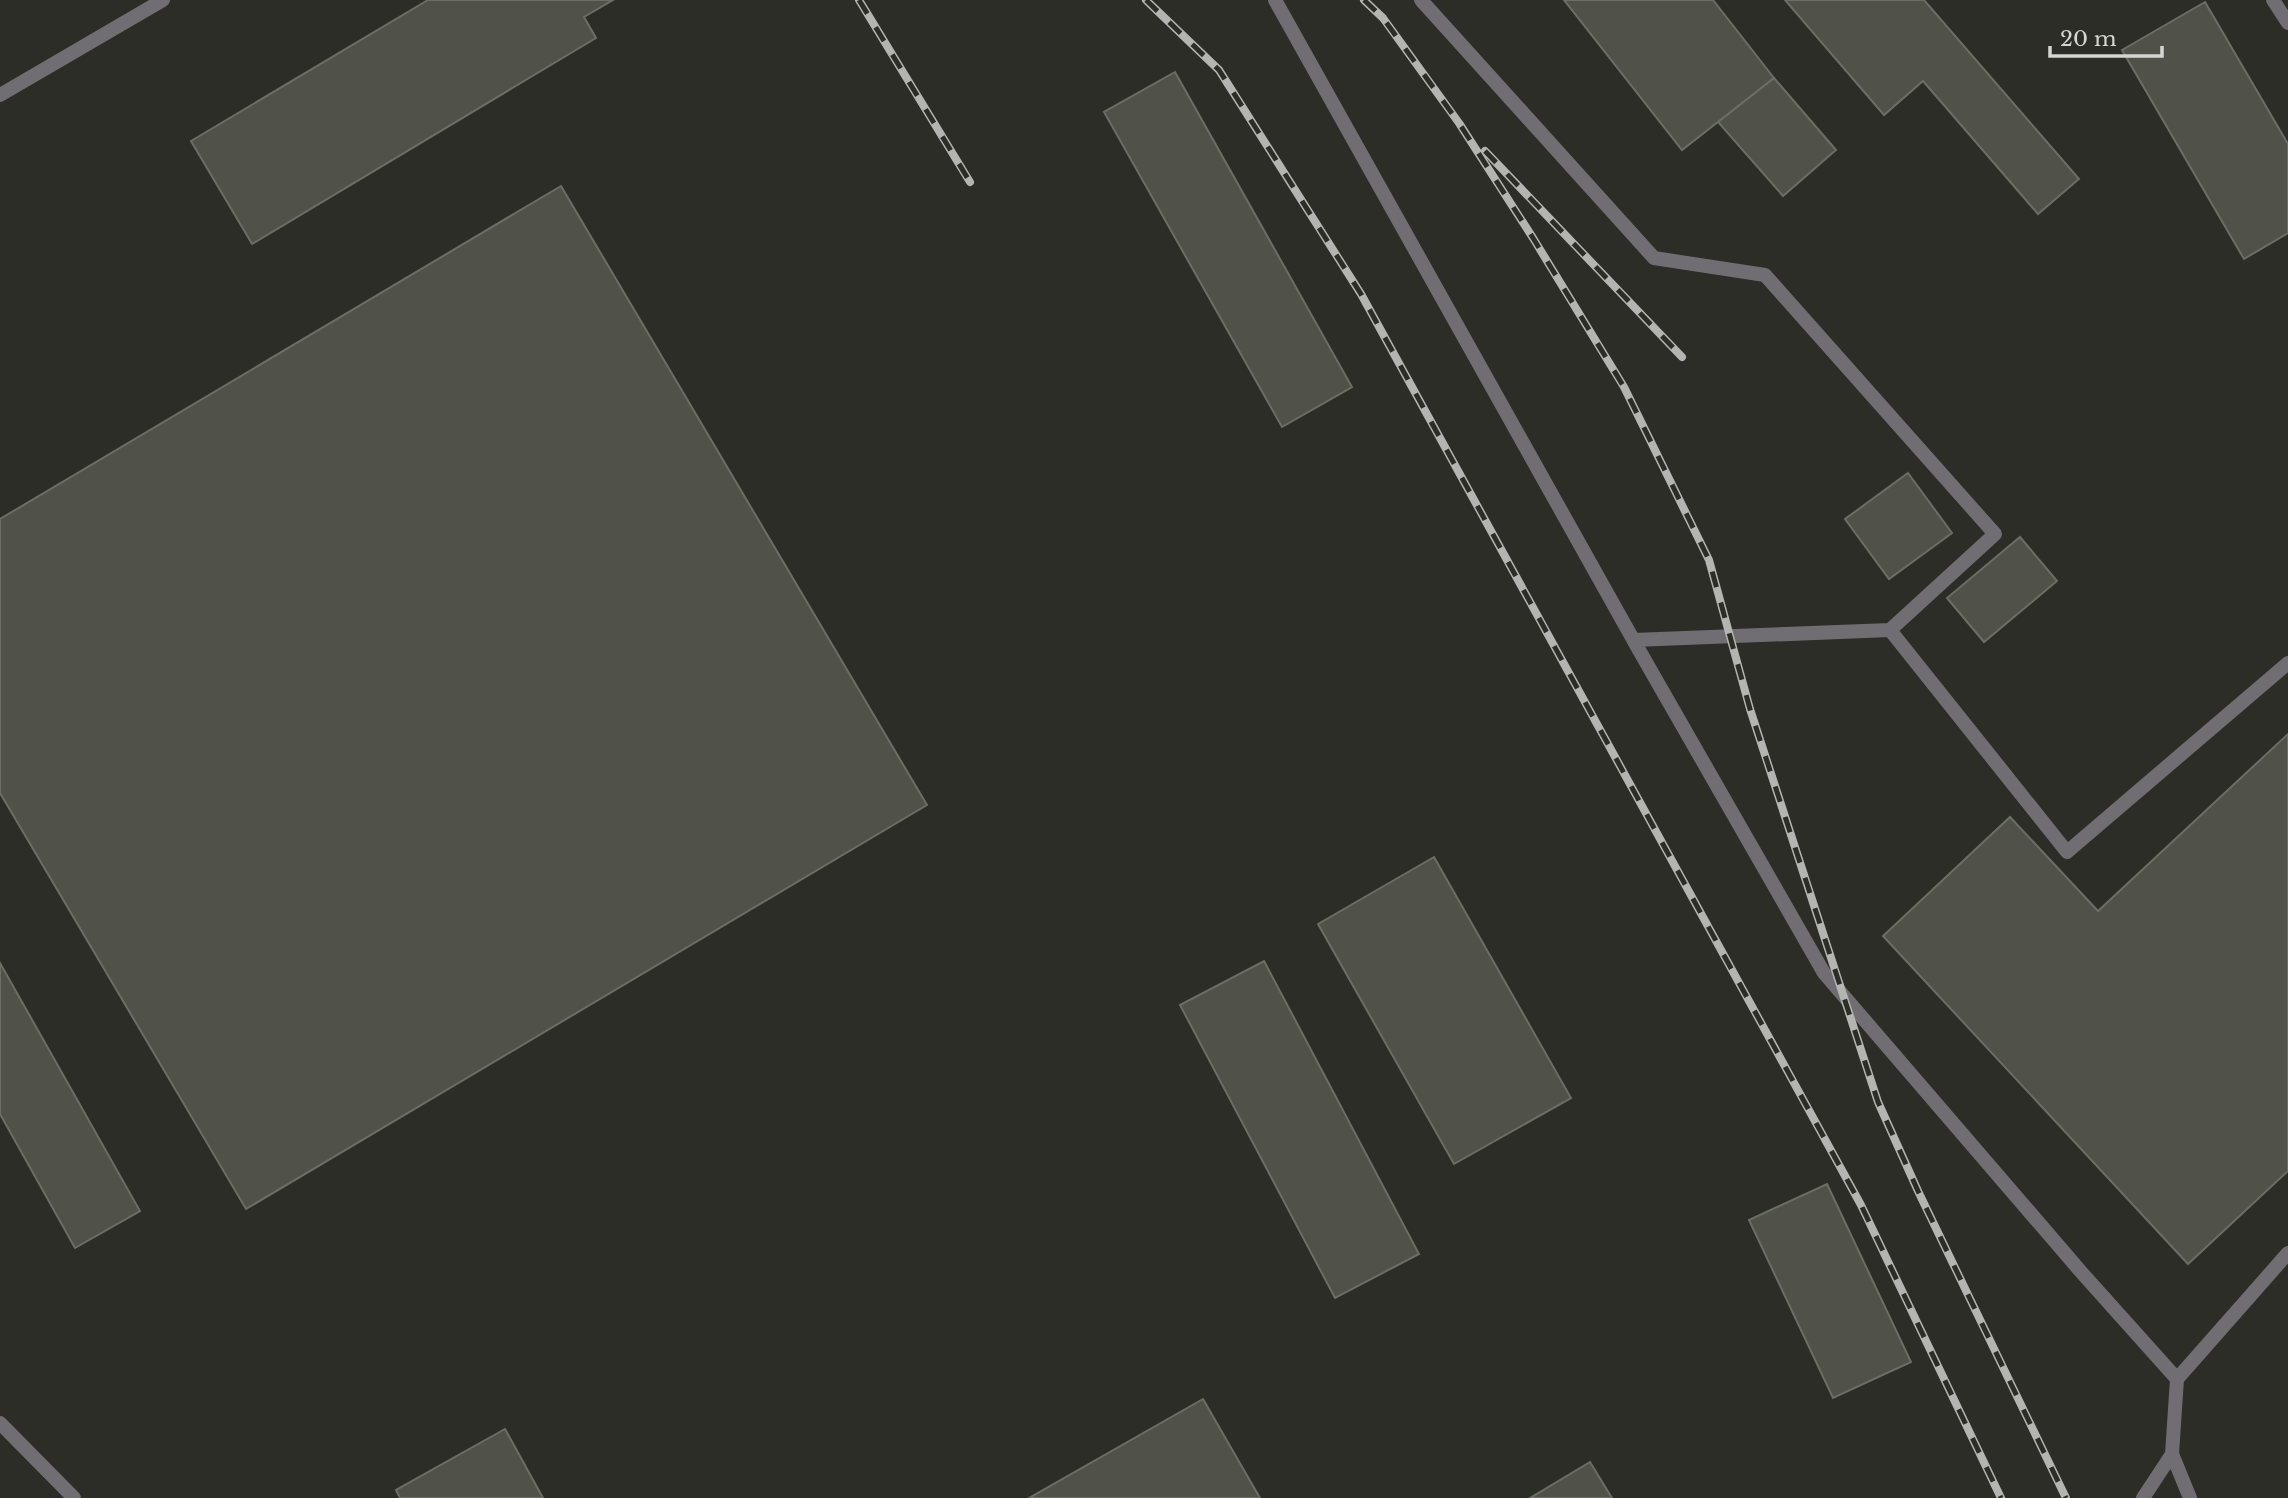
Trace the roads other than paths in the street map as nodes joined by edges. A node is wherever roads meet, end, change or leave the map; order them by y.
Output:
1 (163, 0) edge
2 (1275, 0) edge
3 (1421, 0) edge
4 (2273, 0) edge
5 (2288, 23) edge
6 (0, 95) edge
7 (1890, 630) junction
8 (1634, 640) junction
9 (2288, 663) edge
10 (2288, 1253) edge
11 (2177, 1379) junction
12 (0, 1423) edge
13 (2172, 1454) junction
14 (74, 1498) edge
15 (2143, 1498) edge
16 (2190, 1498) edge

1 - 6 street
2 - 8 street
3 - 7 street
4 - 5 street
7 - 8 street
7 - 9 street
8 - 11 street
10 - 11 street
11 - 13 street
12 - 14 street
13 - 15 street
13 - 16 street

